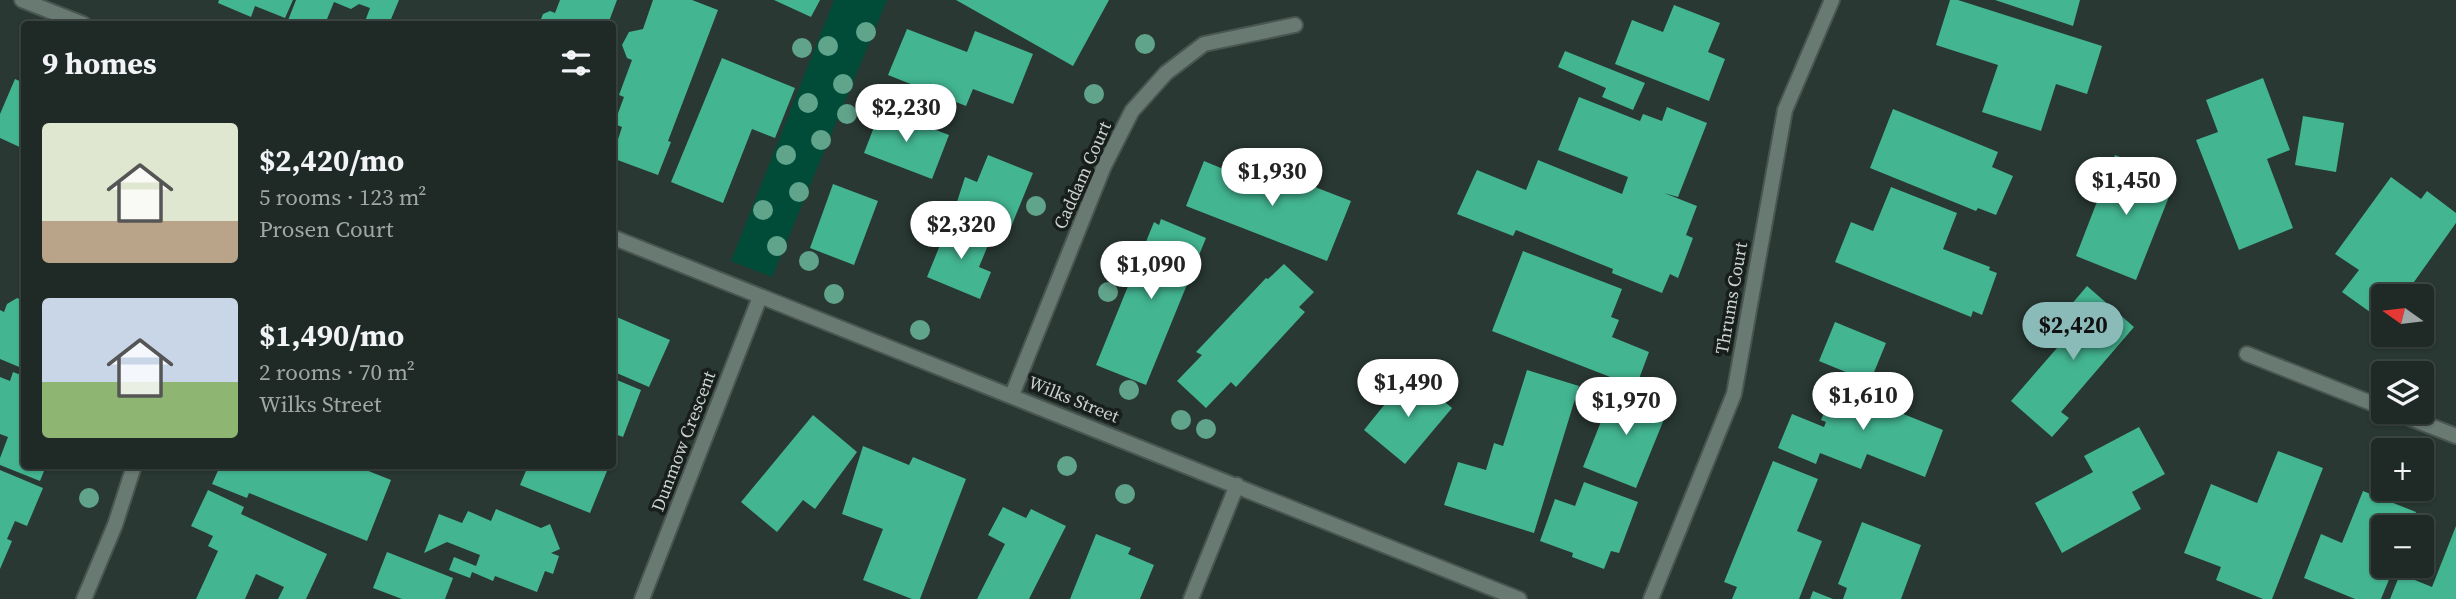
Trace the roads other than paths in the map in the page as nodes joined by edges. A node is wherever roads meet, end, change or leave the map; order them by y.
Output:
1 (22, 0) edge
2 (1832, 0) edge
3 (75, 21) edge
4 (1295, 25) dead end
5 (616, 239) edge
6 (760, 297) junction
7 (2247, 354) dead end
8 (1012, 395) junction
9 (2371, 403) edge
10 (2425, 424) edge
11 (2456, 436) edge
12 (133, 469) edge
13 (1237, 485) junction
14 (84, 599) edge
15 (642, 599) edge
16 (1191, 599) edge
17 (1519, 599) edge
18 (1651, 599) edge

1 - 3 street
2 - 18 street, Thrums Court
4 - 8 street, Caddam Court
5 - 6 street, Wilks Street
6 - 8 street, Wilks Street
6 - 15 street, Dunmow Crescent
7 - 9 street
8 - 13 street, Wilks Street
10 - 11 street
12 - 14 street
13 - 16 street
13 - 17 street, Wilks Street

